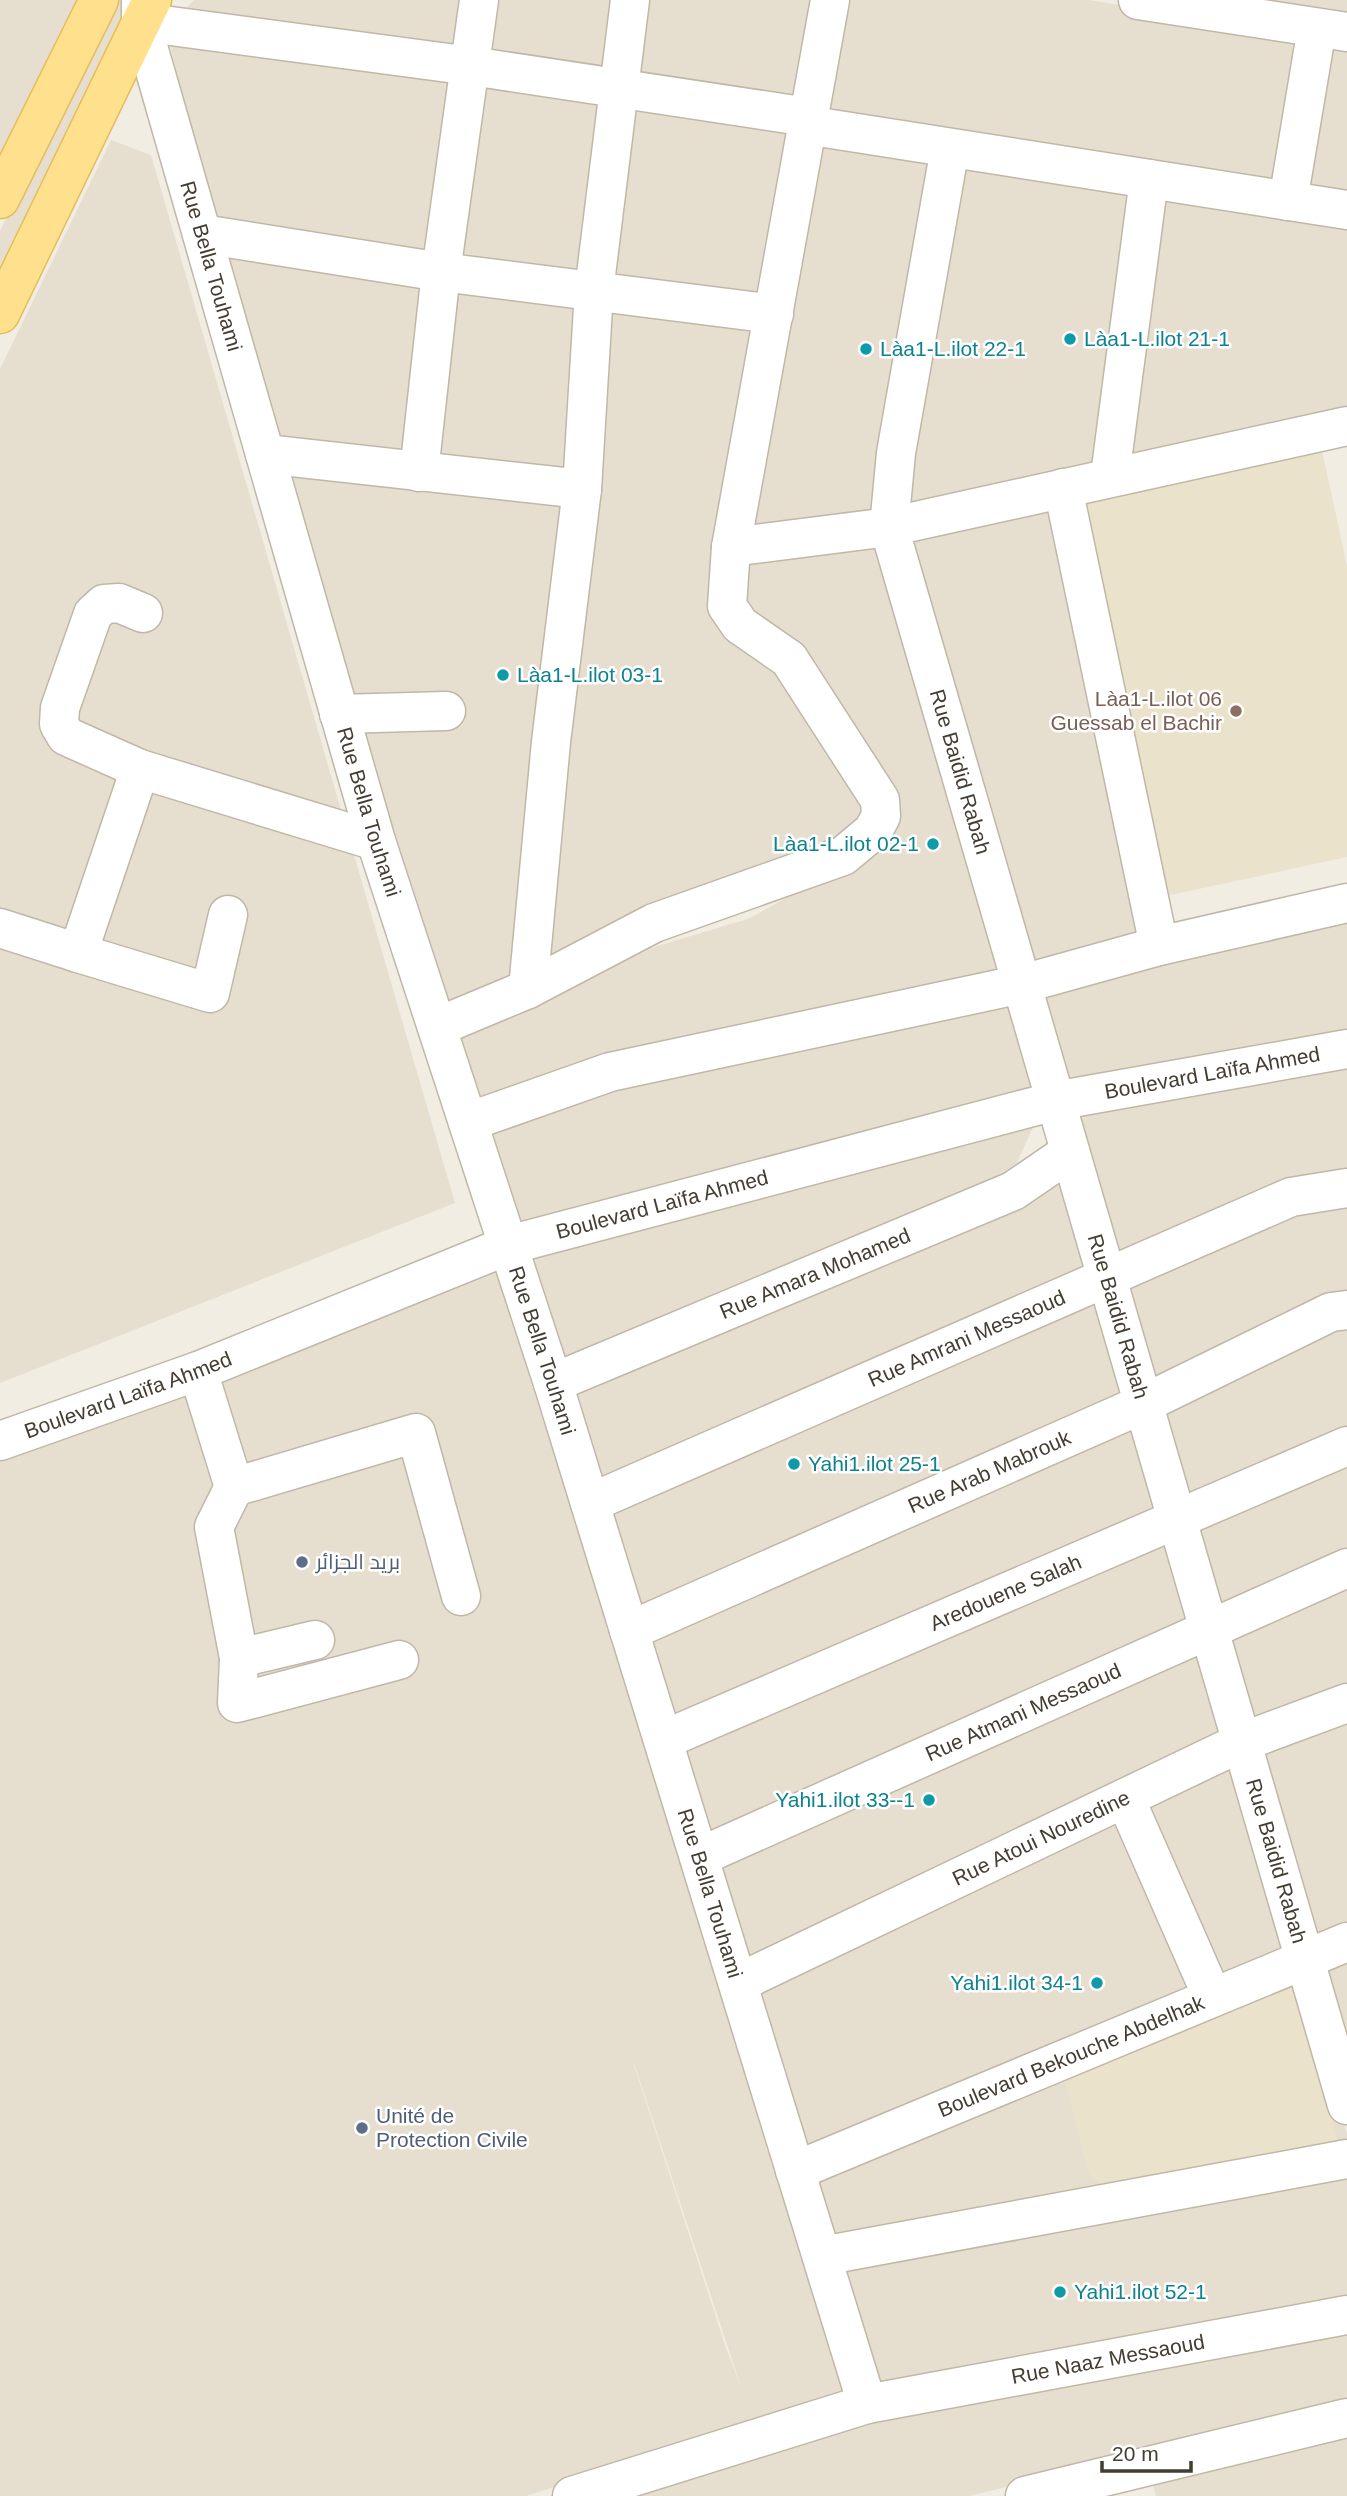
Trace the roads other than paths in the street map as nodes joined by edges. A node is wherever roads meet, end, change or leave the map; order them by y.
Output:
1 (99, 0) edge
2 (479, 0) edge
3 (630, 0) edge
4 (830, 0) edge
5 (1138, 0) edge
6 (1194, 4) edge
7 (145, 7) edge
8 (1332, 30) edge
9 (471, 66) junction
10 (619, 88) junction
11 (807, 121) junction
12 (950, 148) junction
13 (1149, 179) junction
14 (0, 199) edge
15 (1288, 201) junction
16 (1347, 210) edge
17 (202, 234) junction
18 (441, 272) junction
19 (594, 291) junction
20 (0, 314) edge
21 (774, 314) junction
22 (1347, 426) edge
23 (265, 454) junction
24 (419, 472) junction
25 (1110, 476) junction
26 (1063, 488) junction
27 (582, 489) junction
28 (889, 527) junction
29 (731, 548) junction
30 (143, 613) dead end
31 (446, 711) dead end
32 (339, 714) junction
33 (141, 769) junction
34 (376, 841) junction
35 (1347, 903) edge
36 (228, 915) dead end
37 (0, 928) edge
38 (1159, 946) junction
39 (78, 953) junction
40 (1022, 985) junction
41 (528, 989) junction
42 (437, 1027) junction
43 (1347, 1049) edge
44 (1055, 1101) junction
45 (468, 1122) junction
46 (1070, 1152) junction
47 (1347, 1188) edge
48 (509, 1245) junction
49 (1107, 1279) junction
50 (1347, 1310) edge
51 (198, 1371) junction
52 (553, 1383) junction
53 (1143, 1404) junction
54 (0, 1441) edge
55 (1347, 1446) edge
56 (234, 1487) junction
57 (590, 1503) junction
58 (1177, 1519) junction
59 (1347, 1568) edge
60 (461, 1596) dead end
61 (1209, 1629) junction
62 (629, 1631) junction
63 (315, 1640) dead end
64 (239, 1658) junction
65 (399, 1660) dead end
66 (1347, 1703) edge
67 (663, 1740) junction
68 (1242, 1742) junction
69 (1125, 1798) junction
70 (699, 1857) junction
71 (1347, 1942) edge
72 (1304, 1958) junction
73 (738, 1983) junction
74 (1212, 1996) junction
75 (1340, 2056) edge
76 (1347, 2105) edge
77 (1347, 2159) edge
78 (795, 2171) junction
79 (822, 2256) junction
80 (1347, 2315) edge
81 (867, 2404) junction
82 (1347, 2418) edge
83 (1143, 2482) edge
84 (1036, 2495) edge
85 (572, 2496) edge

1 - 14 main road
2 - 9 street
3 - 10 street
4 - 11 street
5 - 6 street
6 - 8 street
7 - 9 street
7 - 17 street, Rue Bella Touhami
7 - 20 main road
8 - 15 street
9 - 10 street
9 - 18 street
10 - 11 street
10 - 19 street
11 - 12 street
11 - 21 street
12 - 13 street
12 - 28 street
13 - 15 street
13 - 25 street
15 - 16 street
17 - 18 street
17 - 23 street, Rue Bella Touhami
18 - 19 street
18 - 24 street
19 - 21 street
19 - 27 street
21 - 29 street
22 - 25 street
23 - 24 street
23 - 32 street, Rue Bella Touhami
24 - 27 street
25 - 26 street
26 - 28 street
26 - 38 street
27 - 41 street
28 - 29 street
28 - 40 street, Rue Baidid Rabah
29 - 41 street
30 - 33 street
31 - 32 street
32 - 34 street, Rue Bella Touhami
33 - 34 street
33 - 39 street
34 - 42 street, Rue Bella Touhami
35 - 38 street
36 - 39 street
37 - 39 street
38 - 40 street
40 - 44 street, Rue Baidid Rabah
40 - 45 street
41 - 42 street
42 - 45 street, Rue Bella Touhami
43 - 44 street, Boulevard Laïfa Ahmed
44 - 46 street, Rue Baidid Rabah
44 - 48 street, Boulevard Laïfa Ahmed
45 - 48 street, Rue Bella Touhami
46 - 49 street, Rue Baidid Rabah
46 - 52 street, Rue Amara Mohamed
47 - 49 street, Rue Amrani Messaoud
48 - 51 street, Boulevard Laïfa Ahmed
48 - 52 street, Rue Bella Touhami
49 - 53 street, Rue Baidid Rabah
49 - 57 street, Rue Amrani Messaoud
50 - 53 street, Rue Arab Mabrouk
51 - 54 street, Boulevard Laïfa Ahmed
51 - 56 street
52 - 57 street, Rue Bella Touhami
53 - 58 street, Rue Baidid Rabah
53 - 62 street, Rue Arab Mabrouk
55 - 58 street, Aredouene Salah
56 - 60 street
56 - 64 street
57 - 62 street, Rue Bella Touhami
58 - 61 street, Rue Baidid Rabah
58 - 67 street, Aredouene Salah
59 - 61 street, Rue Atmani Messaoud
61 - 68 street, Rue Baidid Rabah
61 - 70 street, Rue Atmani Messaoud
62 - 67 street, Rue Bella Touhami
63 - 64 street
64 - 65 street
66 - 68 street, Rue Atoui Nouredine
67 - 70 street, Rue Bella Touhami
68 - 69 street, Rue Atoui Nouredine
68 - 72 street, Rue Baidid Rabah
69 - 73 street, Rue Atoui Nouredine
69 - 74 street
70 - 73 street, Rue Bella Touhami
71 - 72 street, Boulevard Bekouche Abdelhak
72 - 74 street, Boulevard Bekouche Abdelhak
72 - 75 street, Rue Baidid Rabah
73 - 78 street, Rue Bella Touhami
74 - 78 street, Boulevard Bekouche Abdelhak
75 - 76 street, Rue Baidid Rabah
77 - 79 street
78 - 79 street, Rue Bella Touhami
79 - 81 street, Rue Bella Touhami
80 - 81 street, Rue Naaz Messaoud
81 - 85 street
82 - 83 street
83 - 84 street

